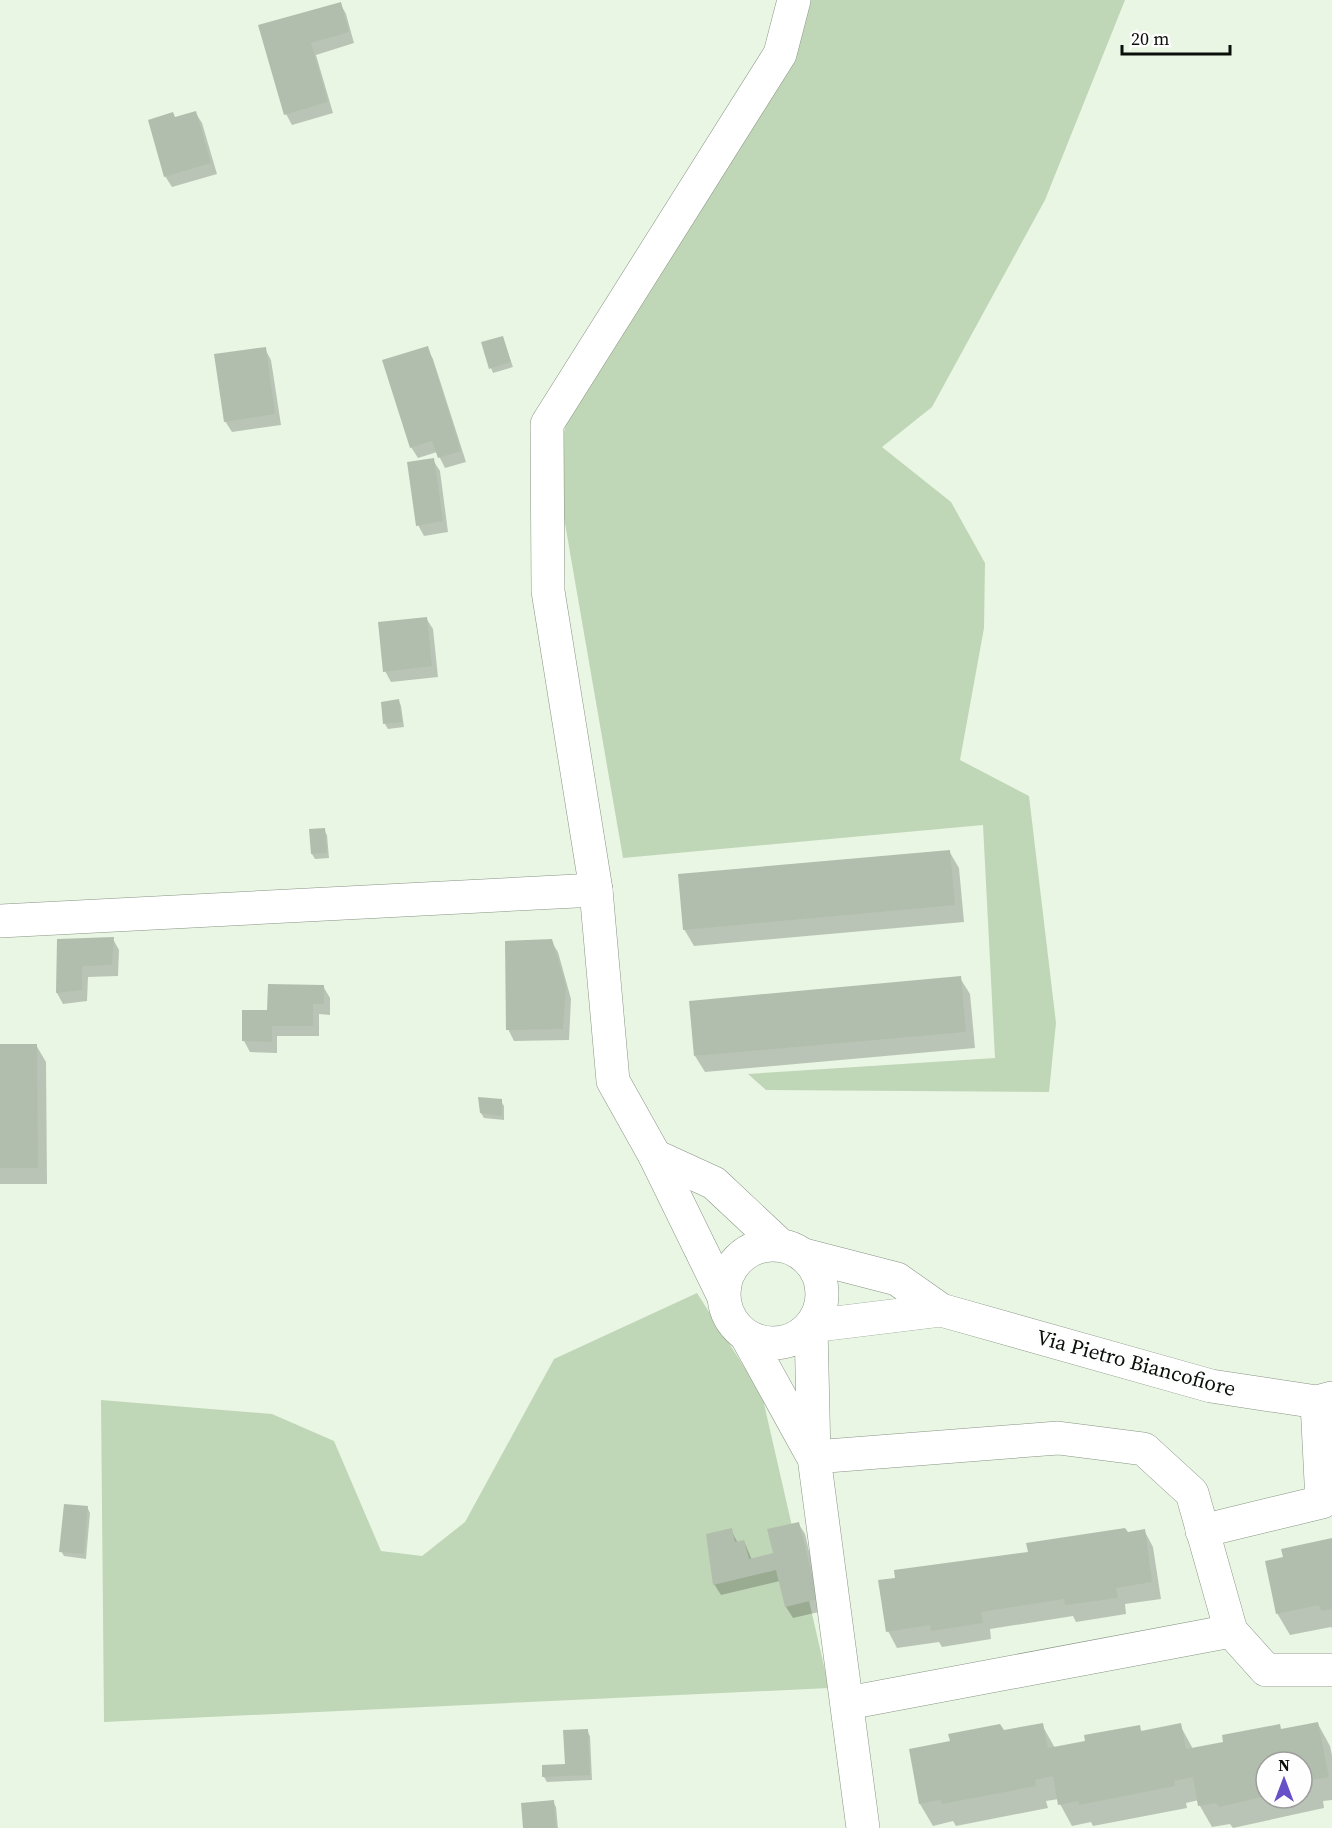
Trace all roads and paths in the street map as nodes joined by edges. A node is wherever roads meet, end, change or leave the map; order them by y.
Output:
1 (794, 0) edge
2 (596, 890) junction
3 (0, 921) edge
4 (655, 1156) junction
5 (792, 1250) junction
6 (723, 1295) junction
7 (941, 1310) junction
8 (810, 1326) junction
9 (747, 1336) junction
10 (1324, 1400) edge
11 (814, 1457) junction
12 (1202, 1531) junction
13 (1231, 1631) junction
14 (1332, 1670) edge
15 (848, 1702) junction
16 (864, 1828) edge

1 - 2 street
2 - 3 street
2 - 4 street
4 - 5 street
4 - 6 street
5 - 6 street
5 - 7 street
5 - 8 street
6 - 9 street
7 - 8 street
7 - 10 street, Via Pietro Biancofiore
8 - 9 street
8 - 11 street
9 - 11 street
10 - 12 street
11 - 12 street
11 - 15 street
12 - 13 street
13 - 14 street
13 - 15 street
15 - 16 street

